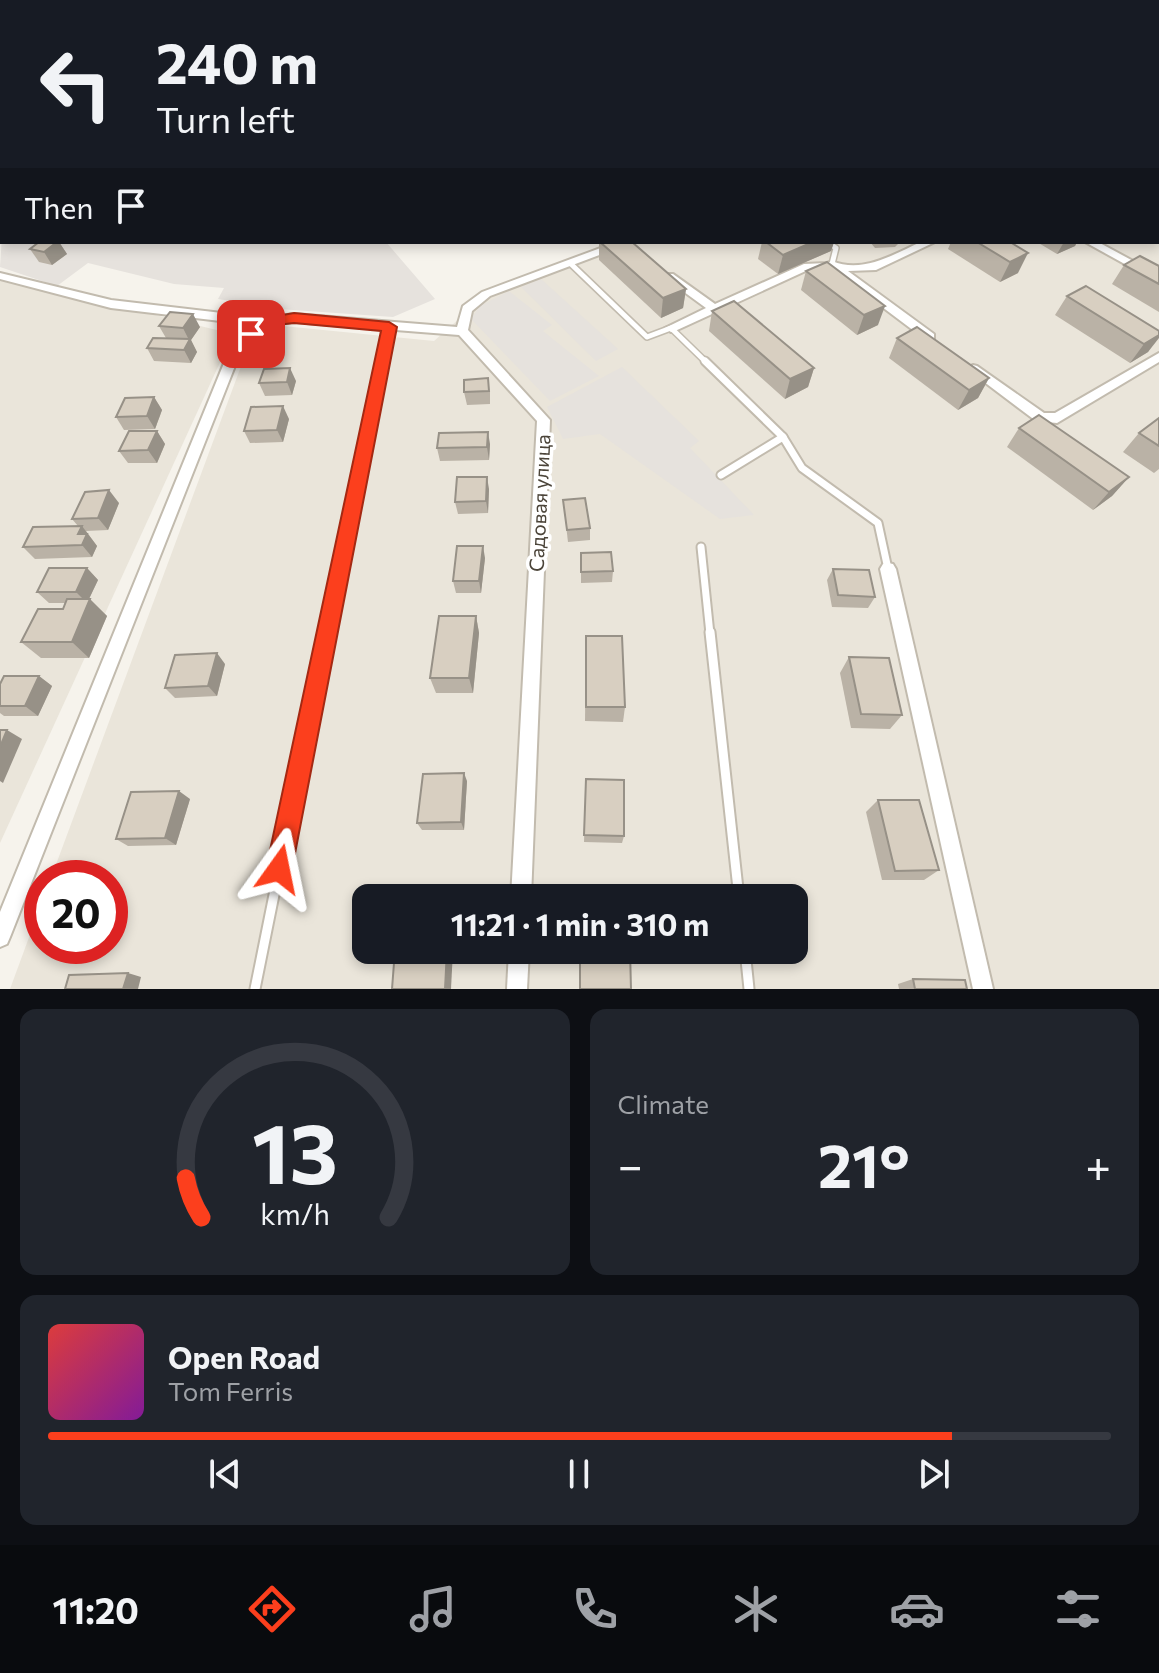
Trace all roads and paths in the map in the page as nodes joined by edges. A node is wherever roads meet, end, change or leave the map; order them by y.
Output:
1 (616, 244) edge
2 (623, 244) edge
3 (830, 244) edge
4 (926, 244) edge
5 (1094, 244) edge
6 (632, 251) edge
7 (571, 264) junction
8 (832, 264) junction
9 (656, 267) edge
10 (0, 276) edge
11 (1159, 280) edge
12 (714, 308) junction
13 (264, 322) junction
14 (389, 327) junction
15 (671, 328) junction
16 (462, 331) junction
17 (944, 347) edge
18 (956, 357) edge
19 (1159, 357) edge
20 (783, 437) junction
21 (721, 475) dead end
22 (701, 547) dead end
23 (888, 569) joint
24 (522, 884) edge
25 (737, 884) edge
26 (0, 937) edge
27 (518, 964) edge
28 (746, 964) edge
29 (255, 989) edge
30 (517, 989) edge
31 (749, 989) edge
32 (983, 989) edge

1 - 7 street
2 - 6 street
3 - 8 lane
4 - 8 street
5 - 11 street
7 - 15 lane
7 - 16 street
8 - 12 street
8 - 17 street
9 - 12 street
10 - 13 street
12 - 15 street
13 - 14 street
13 - 26 street
14 - 16 street
14 - 29 lane
15 - 20 lane
16 - 24 street, Садовая улица
18 - 19 street
20 - 21 lane
20 - 23 lane
22 - 25 lane
23 - 32 street
27 - 30 street
28 - 31 lane

